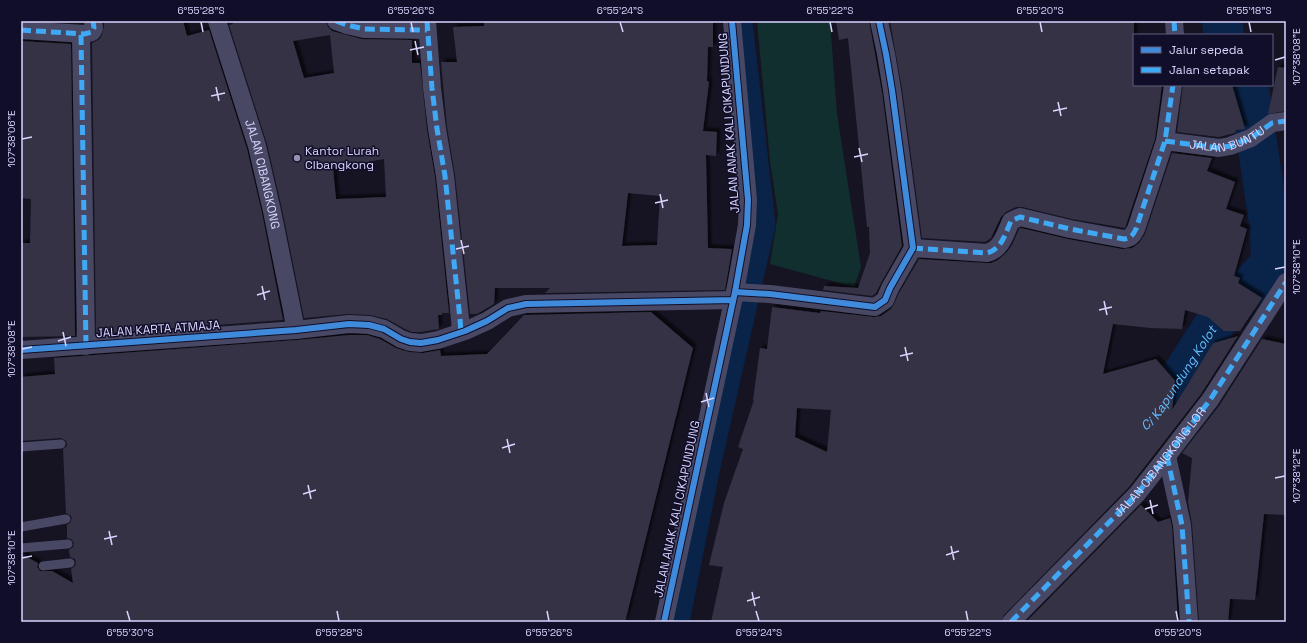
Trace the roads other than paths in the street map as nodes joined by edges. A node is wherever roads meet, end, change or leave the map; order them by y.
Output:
1 (93, 21) edge
2 (217, 21) edge
3 (336, 21) edge
4 (732, 21) edge
5 (879, 21) edge
6 (1174, 21) edge
7 (427, 26) edge
8 (21, 30) edge
9 (1175, 34) edge
10 (81, 35) junction
11 (1173, 86) edge
12 (1286, 121) edge
13 (1165, 141) junction
14 (913, 248) junction
15 (1286, 282) edge
16 (738, 295) junction
17 (296, 330) junction
18 (461, 332) junction
19 (86, 346) junction
20 (21, 350) edge
21 (61, 444) dead end
22 (21, 447) edge
23 (1167, 456) junction
24 (66, 519) dead end
25 (21, 527) edge
26 (68, 544) dead end
27 (21, 548) edge
28 (70, 563) dead end
29 (44, 566) dead end
30 (664, 622) edge
31 (1011, 622) edge
32 (1190, 622) edge

1 - 10 street
2 - 17 street, JALAN CIBANGKONG
3 - 7 street
4 - 16 street, JALAN ANAK KALI CIKAPUNDUNG
5 - 14 street
6 - 9 street
7 - 18 street
8 - 10 street
10 - 19 street
11 - 13 street
12 - 13 street, JALAN BUNTU
13 - 14 street
14 - 16 street, JALAN KARTA ATMAJA
15 - 23 street, JALAN CIBANGKONG LOR
16 - 18 street, JALAN KARTA ATMAJA
16 - 30 street, JALAN ANAK KALI CIKAPUNDUNG
17 - 18 street, JALAN KARTA ATMAJA
17 - 19 street, JALAN KARTA ATMAJA
19 - 20 street, JALAN KARTA ATMAJA
21 - 22 lane
23 - 31 street, JALAN CIBANGKONG LOR
23 - 32 street
24 - 25 lane
26 - 27 lane
28 - 29 lane

